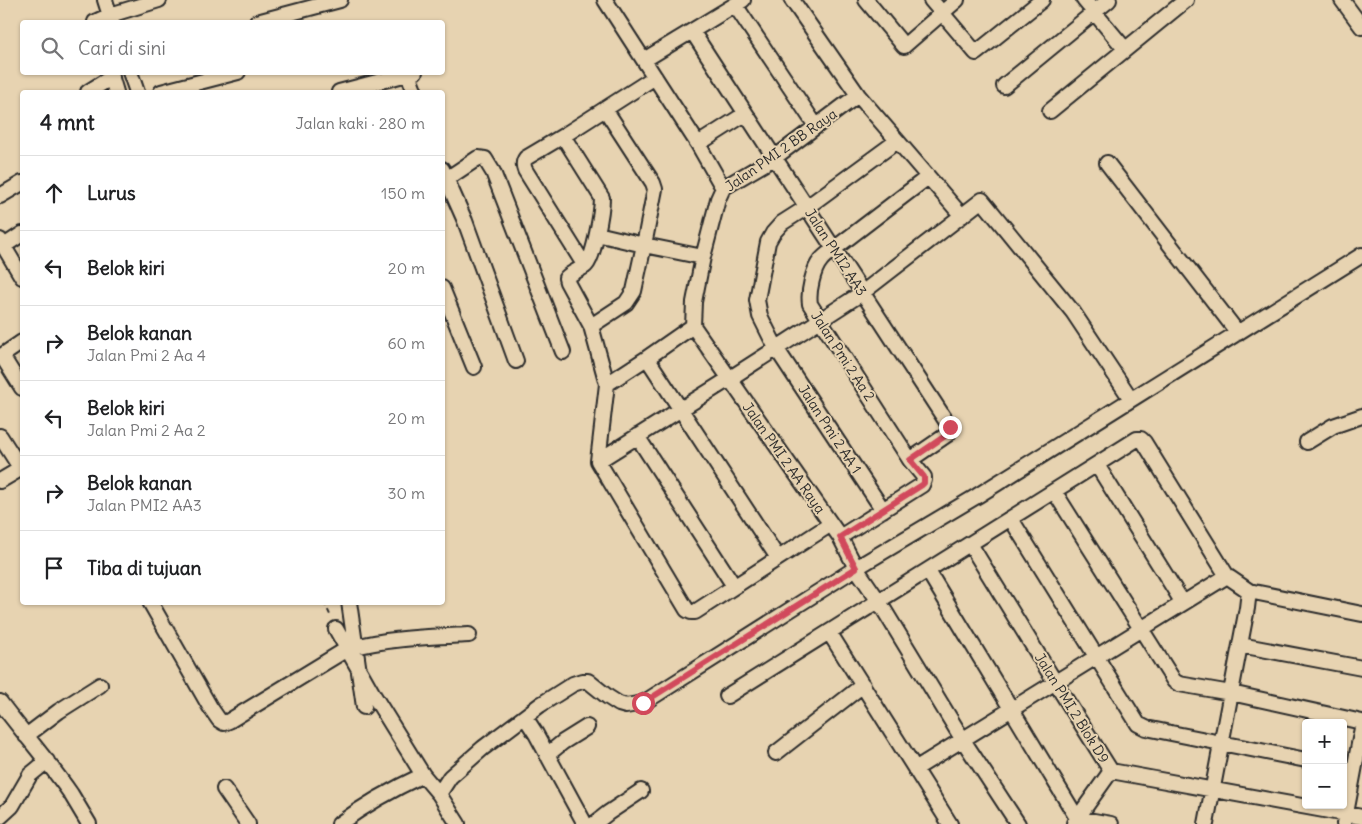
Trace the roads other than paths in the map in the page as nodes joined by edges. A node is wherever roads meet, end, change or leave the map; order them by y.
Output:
1 (105, 0) edge
2 (159, 0) edge
3 (340, 0) edge
4 (605, 0) edge
5 (792, 0) edge
6 (866, 0) edge
7 (931, 0) edge
8 (957, 0) edge
9 (1042, 0) edge
10 (1084, 0) edge
11 (1108, 0) edge
12 (1186, 0) edge
13 (1342, 0) edge
14 (739, 2) edge
15 (1094, 12) junction
16 (942, 13) junction
17 (94, 19) edge
18 (111, 19) edge
19 (265, 20) edge
20 (1362, 27) edge
21 (692, 31) junction
22 (1125, 49) junction
23 (644, 60) junction
24 (111, 75) edge
25 (131, 75) edge
26 (227, 75) edge
27 (409, 75) edge
28 (412, 75) edge
29 (655, 77) junction
30 (1004, 86) dead end
31 (368, 89) edge
32 (91, 90) edge
33 (115, 90) edge
34 (136, 90) edge
35 (170, 90) edge
36 (415, 90) edge
37 (858, 95) junction
38 (605, 109) junction
39 (1050, 112) dead end
40 (746, 114) junction
41 (816, 126) junction
42 (563, 136) junction
43 (897, 141) junction
44 (698, 144) junction
45 (774, 158) junction
46 (1107, 163) dead end
47 (445, 176) edge
48 (928, 177) junction
49 (445, 179) edge
50 (20, 184) edge
51 (723, 188) junction
52 (0, 196) edge
53 (807, 208) junction
54 (962, 216) junction
55 (597, 234) junction
56 (20, 235) edge
57 (2, 243) edge
58 (644, 245) junction
59 (834, 249) junction
60 (1362, 255) edge
61 (703, 257) junction
62 (585, 266) junction
63 (20, 274) edge
64 (862, 293) junction
65 (445, 295) edge
66 (819, 320) junction
67 (591, 326) junction
68 (693, 326) junction
69 (1238, 333) junction
70 (20, 343) edge
71 (776, 348) junction
72 (563, 352) dead end
73 (1, 357) edge
74 (647, 358) junction
75 (516, 361) dead end
76 (474, 367) dead end
77 (729, 379) junction
78 (607, 384) junction
79 (20, 385) edge
80 (1131, 399) junction
81 (680, 409) junction
82 (1362, 416) edge
83 (0, 436) edge
84 (637, 436) junction
85 (1307, 442) dead end
86 (910, 460) junction
87 (598, 461) junction
88 (1097, 465) junction
89 (20, 466) edge
90 (20, 470) edge
91 (0, 481) edge
92 (1054, 491) junction
93 (883, 510) junction
94 (1011, 519) junction
95 (831, 524) junction
96 (840, 537) junction
97 (970, 544) junction
98 (778, 558) junction
99 (856, 568) junction
100 (928, 571) junction
101 (1227, 576) junction
102 (734, 586) junction
103 (1249, 591) junction
104 (878, 600) junction
105 (1183, 603) junction
106 (152, 605) edge
107 (349, 605) edge
108 (1362, 614) edge
109 (336, 628) road end
110 (1141, 629) junction
111 (829, 632) junction
112 (469, 635) dead end
113 (1240, 645) junction
114 (348, 649) junction
115 (1097, 656) junction
116 (1362, 668) edge
117 (1054, 682) junction
118 (100, 684) dead end
119 (863, 685) junction
120 (1231, 694) junction
121 (727, 696) dead end
122 (0, 702) edge
123 (364, 707) dead end
124 (1011, 709) junction
125 (525, 718) junction
126 (1362, 722) edge
127 (588, 727) dead end
128 (1362, 728) edge
129 (26, 736) junction
130 (963, 740) junction
131 (1221, 744) junction
132 (776, 752) dead end
133 (547, 755) junction
134 (1302, 759) edge
135 (47, 761) junction
136 (915, 769) junction
137 (1349, 769) edge
138 (1111, 771) junction
139 (423, 775) junction
140 (224, 790) dead end
141 (1212, 790) junction
142 (641, 791) dead end
143 (439, 794) junction
144 (0, 817) edge
145 (1362, 817) edge
146 (1345, 819) edge
147 (1075, 821) edge
148 (89, 824) edge
149 (248, 824) edge
150 (339, 824) edge
151 (458, 824) edge
152 (585, 824) edge
153 (594, 824) edge
154 (950, 824) edge
155 (1018, 824) edge
156 (1111, 824) edge
157 (1206, 824) edge

1 - 18 street
2 - 18 street
3 - 19 street
4 - 23 street
5 - 37 street
6 - 16 street
7 - 16 street
8 - 16 street
9 - 16 street
10 - 15 street
11 - 15 street
12 - 22 street
13 - 20 street
14 - 21 street
14 - 41 street
15 - 22 street
15 - 30 street
17 - 18 street
21 - 23 street
21 - 40 street, Jalan PMI2 AA3
22 - 39 street
23 - 29 street
24 - 32 street
24 - 33 street
25 - 34 street
26 - 35 street
27 - 31 street
28 - 36 street
29 - 38 street
29 - 44 street
37 - 41 street, Jalan PMI 2 BB Raya
37 - 43 street
38 - 42 street
38 - 58 street
40 - 44 street
40 - 45 street, Jalan PMI2 AA3
41 - 45 street, Jalan PMI 2 BB Raya
42 - 55 street
42 - 62 street
43 - 48 street
43 - 53 street, Jalan Pmi 2 AA 1
44 - 51 street
45 - 51 street, Jalan PMI 2 BB Raya
45 - 53 street, Jalan PMI2 AA3
46 - 69 street
47 - 72 street
48 - 54 street
48 - 59 street, Jalan Pmi 2 Aa 2
49 - 75 street
50 - 52 street
51 - 61 street, Jalan PMI 2 BB Raya
53 - 59 street, Jalan PMI2 AA3
53 - 71 street, Jalan Pmi 2 AA 1
54 - 64 street
54 - 80 street
55 - 58 street
55 - 62 street
56 - 57 street
57 - 63 street
58 - 61 street
58 - 67 street
59 - 64 street, Jalan PMI2 AA3
59 - 66 street, Jalan Pmi 2 Aa 2
60 - 69 street
61 - 68 street, Jalan PMI 2 BB Raya
62 - 67 street
64 - 66 street
64 - 86 street, Jalan PMI2 AA3
65 - 76 street
66 - 71 street
66 - 86 street, Jalan Pmi 2 Aa 2
67 - 78 street
68 - 74 street
68 - 77 street
69 - 80 street
70 - 73 street
71 - 77 street
71 - 93 street, Jalan Pmi 2 AA 1
73 - 79 street
74 - 78 street
74 - 81 street
77 - 81 street
77 - 95 street, Jalan PMI 2 AA Raya
78 - 87 street
80 - 99 street
81 - 84 street
81 - 98 street
82 - 85 street
83 - 89 street
84 - 87 street
84 - 102 street
86 - 93 street, Jalan Pmi 2 Aa 2
87 - 102 street
88 - 92 street
88 - 101 street
88 - 105 street
90 - 91 street
92 - 94 street
92 - 110 street
93 - 96 street
94 - 97 street
94 - 115 street
95 - 96 street, Jalan PMI 2 AA Raya
95 - 98 street
96 - 99 street, Jalan PMI 2 AA Raya
97 - 100 street
97 - 117 street, Jalan PMI 2 Blok D9
98 - 102 street
99 - 104 street, Jalan PMI 2 AA Raya
99 - 125 street
100 - 104 street
100 - 124 street
101 - 103 street
101 - 105 street
103 - 108 street
103 - 113 street
104 - 111 street
104 - 130 street, Jalan PMI 2 AA Raya
105 - 110 street
106 - 114 street
107 - 123 street
109 - 114 street
110 - 115 street
110 - 120 street
111 - 119 street
111 - 121 street
112 - 114 street
113 - 116 street
113 - 120 street
114 - 139 street
115 - 117 street
115 - 131 street
117 - 124 street
117 - 138 street, Jalan PMI 2 Blok D9
118 - 129 street
119 - 132 street
119 - 136 street
120 - 126 street
120 - 131 street
122 - 129 street
124 - 130 street
124 - 147 street
125 - 133 street
125 - 143 street
127 - 133 street
128 - 137 street
129 - 135 street
130 - 136 street
130 - 155 street, Jalan PMI 2 AA Raya
131 - 134 street
131 - 141 street
133 - 152 street
135 - 144 street
135 - 148 street
136 - 154 street
137 - 146 street
138 - 141 street, Jalan PMI 2 Blok D9
138 - 147 street
139 - 143 street
139 - 150 street
140 - 149 street
141 - 146 street, Jalan PMI 2 Blok D9
141 - 157 street
142 - 153 street
143 - 151 street
145 - 146 street, Jalan PMI 2 Blok D9
147 - 156 street

